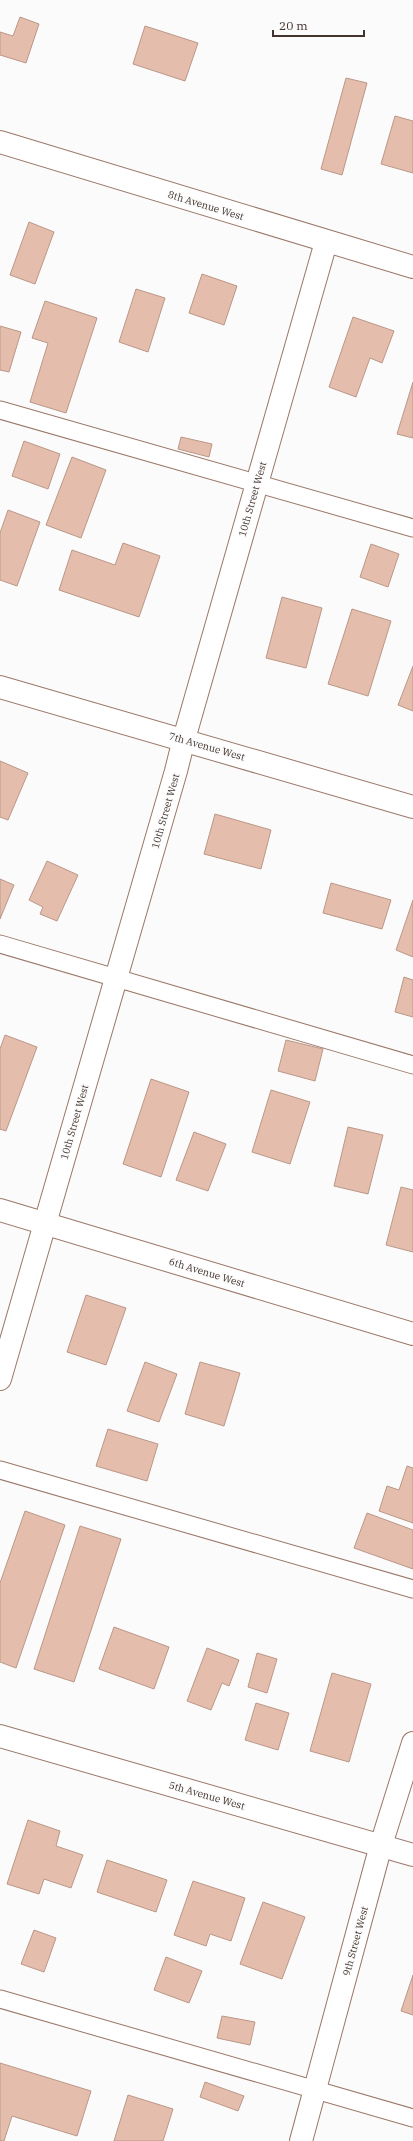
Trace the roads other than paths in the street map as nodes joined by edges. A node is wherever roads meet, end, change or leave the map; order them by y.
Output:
1 (0, 142) edge
2 (326, 242) junction
3 (413, 267) edge
4 (0, 410) edge
5 (257, 483) junction
6 (413, 528) edge
7 (0, 687) edge
8 (184, 739) junction
9 (413, 807) edge
10 (0, 944) edge
11 (116, 978) junction
12 (413, 1065) edge
13 (0, 1210) edge
14 (45, 1223) junction
15 (413, 1334) edge
16 (0, 1379) edge
17 (0, 1470) edge
18 (413, 1589) edge
19 (0, 1736) edge
20 (413, 1742) edge
21 (381, 1846) junction
22 (413, 1855) edge
23 (0, 1999) edge
24 (314, 2090) junction
25 (413, 2118) edge
26 (300, 2141) edge

1 - 2 street, 8th Avenue West
2 - 3 street, 8th Avenue West
2 - 5 street, 10th Street West
4 - 5 lane
5 - 6 lane
5 - 8 street, 10th Street West
7 - 8 street, 7th Avenue West
8 - 9 street, 7th Avenue West
8 - 11 street, 10th Street West
10 - 11 lane
11 - 12 lane
11 - 14 street, 10th Street West
13 - 14 street, 6th Avenue West
14 - 15 street, 6th Avenue West
14 - 16 street, 10th Street West
17 - 18 lane
19 - 21 street, 5th Avenue West
20 - 21 street, 9th Street West
21 - 22 street, 5th Avenue West
21 - 24 street, 9th Street West
23 - 24 lane
24 - 25 lane
24 - 26 street, 9th Street West

